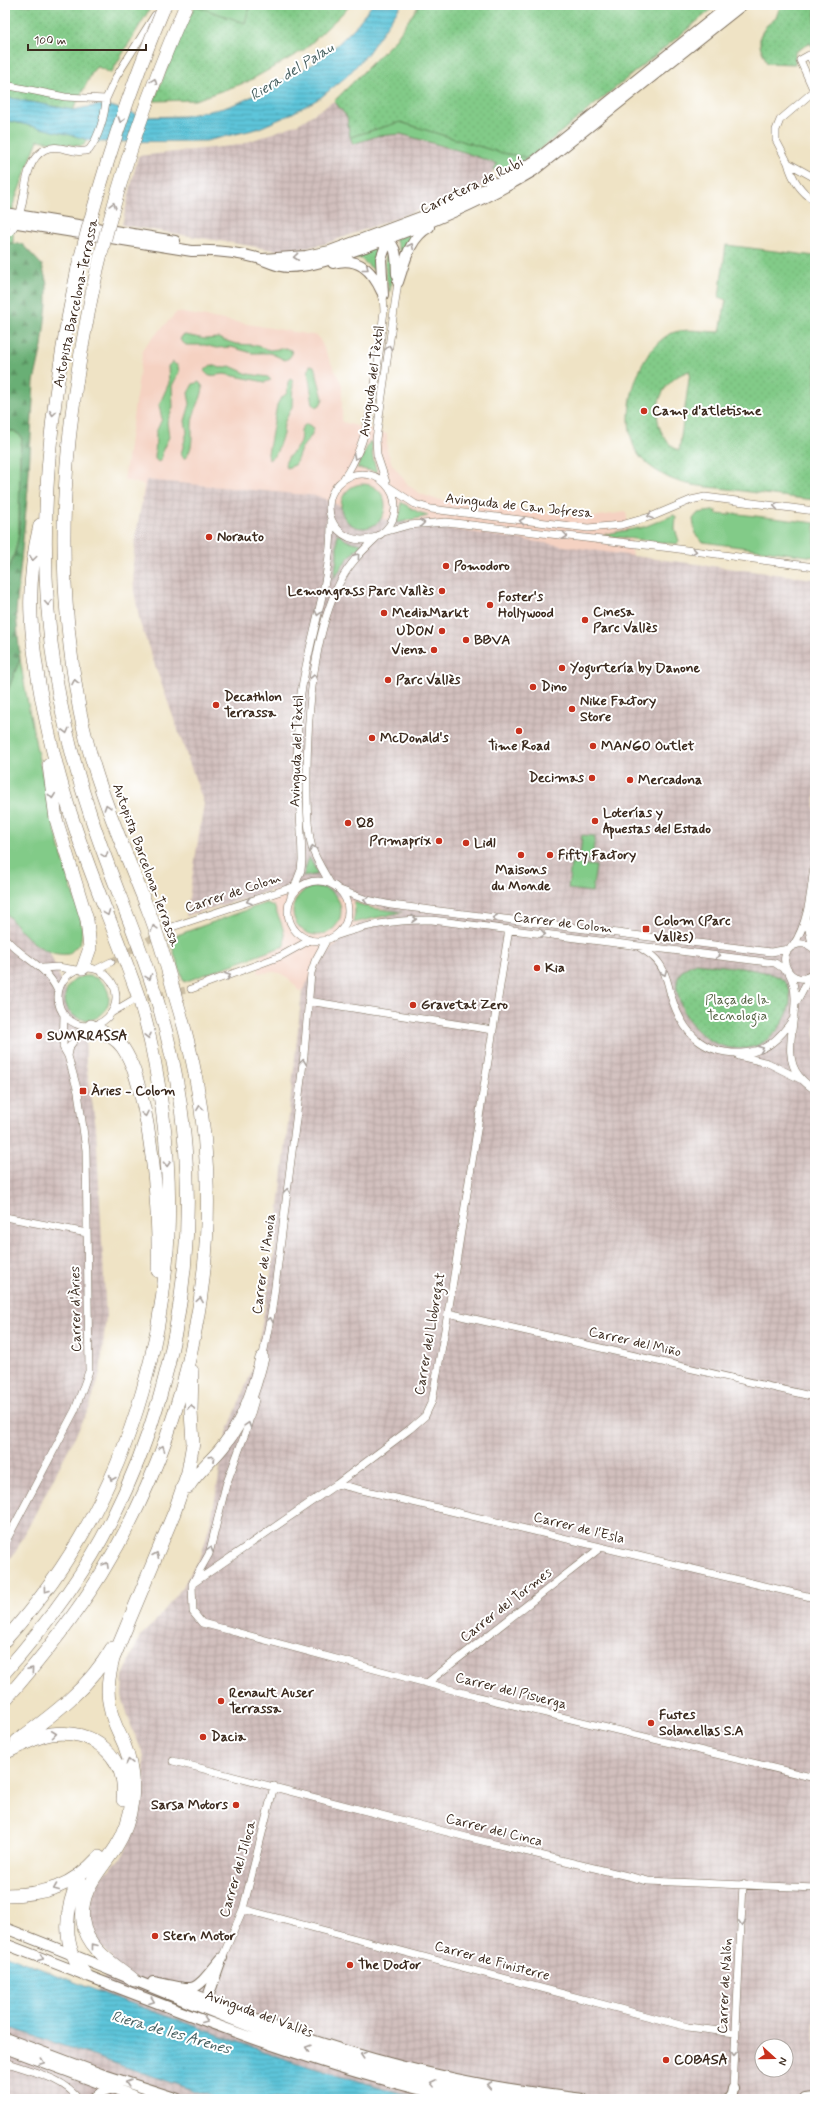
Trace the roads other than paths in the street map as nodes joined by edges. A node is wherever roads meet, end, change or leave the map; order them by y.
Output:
1 (161, 5) edge
2 (165, 5) edge
3 (186, 5) edge
4 (730, 5) edge
5 (742, 5) edge
6 (815, 67) edge
7 (5, 85) edge
8 (814, 90) edge
9 (106, 99) junction
10 (788, 162) junction
11 (815, 178) edge
12 (492, 186) junction
13 (815, 201) edge
14 (5, 213) edge
15 (5, 217) edge
16 (421, 217) junction
17 (18, 218) junction
18 (5, 221) edge
19 (5, 236) edge
20 (387, 239) junction
21 (359, 241) junction
22 (205, 250) junction
23 (260, 259) junction
24 (315, 265) junction
25 (398, 282) junction
26 (383, 295) junction
27 (343, 480) junction
28 (388, 485) junction
29 (45, 506) junction
30 (815, 511) edge
31 (331, 520) junction
32 (384, 532) junction
33 (377, 537) junction
34 (815, 568) edge
35 (35, 661) junction
36 (815, 858) edge
37 (301, 864) junction
38 (330, 883) junction
39 (305, 884) junction
40 (294, 886) junction
41 (286, 889) junction
42 (340, 890) junction
43 (291, 896) junction
44 (807, 917) junction
45 (169, 928) tunnel mouth
46 (509, 929) junction
47 (335, 936) junction
48 (5, 938) edge
49 (327, 939) junction
50 (310, 940) junction
51 (638, 946) junction
52 (791, 948) junction
53 (814, 949) edge
54 (111, 962) tunnel mouth
55 (42, 968) junction
56 (79, 969) junction
57 (97, 970) junction
58 (788, 972) junction
59 (812, 974) edge
60 (191, 989) tunnel mouth
61 (58, 991) junction
62 (133, 1000) tunnel mouth
63 (308, 1000) junction
64 (796, 1005) junction
65 (111, 1014) junction
66 (64, 1015) junction
67 (794, 1018) junction
68 (88, 1026) junction
69 (493, 1030) junction
70 (729, 1053) junction
71 (68, 1056) junction
72 (805, 1082) junction
73 (815, 1090) edge
74 (5, 1217) edge
75 (88, 1233) junction
76 (448, 1313) junction
77 (194, 1339) junction
78 (262, 1358) junction
79 (815, 1398) edge
80 (126, 1442) junction
81 (336, 1484) junction
82 (174, 1513) junction
83 (5, 1543) edge
84 (600, 1548) junction
85 (192, 1584) junction
86 (815, 1598) edge
87 (136, 1604) junction
88 (5, 1640) edge
89 (5, 1672) edge
90 (427, 1683) junction
91 (5, 1700) edge
92 (5, 1752) edge
93 (173, 1761) dead end
94 (815, 1778) edge
95 (274, 1786) junction
96 (80, 1876) junction
97 (744, 1884) junction
98 (815, 1888) edge
99 (5, 1894) edge
100 (243, 1909) junction
101 (5, 1928) edge
102 (5, 1944) edge
103 (71, 1954) junction
104 (222, 1958) junction
105 (86, 1975) junction
106 (134, 1980) junction
107 (202, 1983) junction
108 (178, 1988) junction
109 (205, 2000) junction
110 (168, 2007) junction
111 (735, 2032) junction
112 (5, 2038) edge
113 (5, 2048) edge
114 (5, 2062) edge
115 (113, 2088) junction
116 (733, 2095) edge
117 (815, 2098) edge
118 (78, 2099) edge
119 (94, 2099) edge
120 (142, 2099) edge
121 (178, 2099) edge
122 (461, 2099) edge
123 (513, 2099) edge
124 (583, 2099) edge
125 (805, 2099) edge

1 - 9 street
2 -> 29 highway, Autopista Barcelona-Terrassa, bridge
77 -> 3 highway, Autopista Barcelona-Terrassa, bridge
4 - 12 main road, Carretera de Rubí
5 - 12 main road, Carretera de Rubí
6 - 8 street
7 - 9 street
8 - 10 street
9 - 17 street
10 - 11 street
10 - 13 street
12 - 16 main road, Carretera de Rubí
12 - 20 main road, Carretera de Rubí
25 -> 12 main road
14 - 17 main road, Carretera de Rubí
15 - 17 main road
16 - 20 main road
16 - 21 main road, Carretera de Rubí
17 - 18 main road, Carretera de Rubí
17 - 19 street
17 - 22 main road, Carretera de Rubí
17 - 22 main road, Carretera de Rubí
20 - 21 main road
20 - 24 main road, Carretera de Rubí
20 - 25 main road
20 - 26 main road
21 -> 23 main road, Carretera de Rubí
22 - 23 main road, Carretera de Rubí
23 - 24 main road, Carretera de Rubí
24 -> 26 main road
28 -> 25 street, Avinguda del Tèxtil
26 -> 27 street, Avinguda del Tèxtil
27 - 28 street
27 - 31 street
30 -> 28 street, Avinguda de Can Jofresa
28 - 32 street
29 -> 35 highway
29 -> 89 highway, Autopista Barcelona-Terrassa
31 - 33 street
31 -> 37 street, Avinguda del Tèxtil
32 - 33 street
32 -> 34 street, Avinguda de Can Jofresa
38 -> 33 street, Avinguda del Tèxtil
35 -> 56 highway
35 -> 80 highway
36 - 44 street
37 - 40 street, Avinguda del Tèxtil
37 - 41 street
38 - 39 street
38 - 42 street
39 - 40 street, Carrer de Colom
39 - 43 street
40 - 41 street, Carrer de Colom
40 - 43 street, Avinguda del Tèxtil
41 -> 45 street, Carrer de Colom
42 - 47 street
52 -> 42 street, Carrer de Colom
43 - 50 street
44 - 52 street
44 - 53 street
47 -> 46 street, Carrer de Colom
46 -> 51 street, Carrer de Colom
46 - 69 street, Carrer del Llobregat
47 - 49 street
48 - 55 street
49 - 50 street
49 - 63 street, Carrer de l'Anoia
60 -> 50 street
51 -> 58 street, Carrer de Colom
51 -> 70 street
52 - 53 street, Carrer de Colom
52 - 58 street
54 - 57 street
55 - 56 street
55 - 61 street
56 - 57 street
56 - 61 street
57 - 65 street
58 - 59 street, Carrer de Colom
58 - 64 street
59 - 64 street
61 - 66 street
62 - 65 street
63 - 69 street
78 -> 63 street, Carrer de l'Anoia
64 - 67 street
65 - 68 street
66 - 68 street
66 - 71 street, Carrer d'Àries
70 -> 67 street
67 - 72 street
68 - 71 street
68 -> 80 highway
69 - 76 street, Carrer del Llobregat
70 - 72 street
71 - 75 street, Carrer d'Àries
72 - 73 street
74 - 75 street
75 - 83 street, Carrer d'Àries
76 - 79 street, Carrer del Miño
76 - 81 street, Carrer del Llobregat
82 -> 77 highway
91 -> 77 highway, Autopista Barcelona-Terrassa
82 -> 78 highway
85 -> 78 street, Carrer de l'Anoia
80 -> 88 highway
81 - 84 street, Carrer de l'Esla
81 - 85 street, Carrer del Llobregat
87 -> 82 highway
84 - 86 street, Carrer de l'Esla
84 - 90 street, Carrer del Tormes
85 - 90 street, Carrer del Pisuerga
87 - 92 highway
106 -> 87 highway
90 - 94 street, Carrer del Pisuerga
92 -> 96 highway
93 - 95 street, Carrer del Cinca
95 - 97 street, Carrer del Cinca
95 - 100 street, Carrer del Jiloca
96 -> 99 highway
96 - 103 highway
97 - 98 street, Carrer del Cinca
97 -> 111 street, Carrer de Nalón
100 - 104 street, Carrer del Jiloca
100 - 111 street, Carrer de Finisterre
101 - 103 main road, Avinguda del Vallès
102 -> 105 main road, Avinguda del Vallès
103 - 105 highway
103 - 106 main road, Avinguda del Vallès
104 - 107 main road
104 - 109 main road
105 -> 110 main road, Avinguda del Vallès
106 - 108 main road
106 - 109 main road, Avinguda del Vallès
107 - 108 main road
107 - 109 main road
108 - 109 main road
109 - 110 main road
123 -> 109 main road, Avinguda del Vallès
124 -> 109 main road
110 -> 122 main road, Avinguda del Vallès
111 -> 116 street, Carrer de Nalón
121 -> 112 main road
113 -> 115 main road
114 - 118 street
115 - 119 main road
115 - 120 main road
117 - 125 main road

